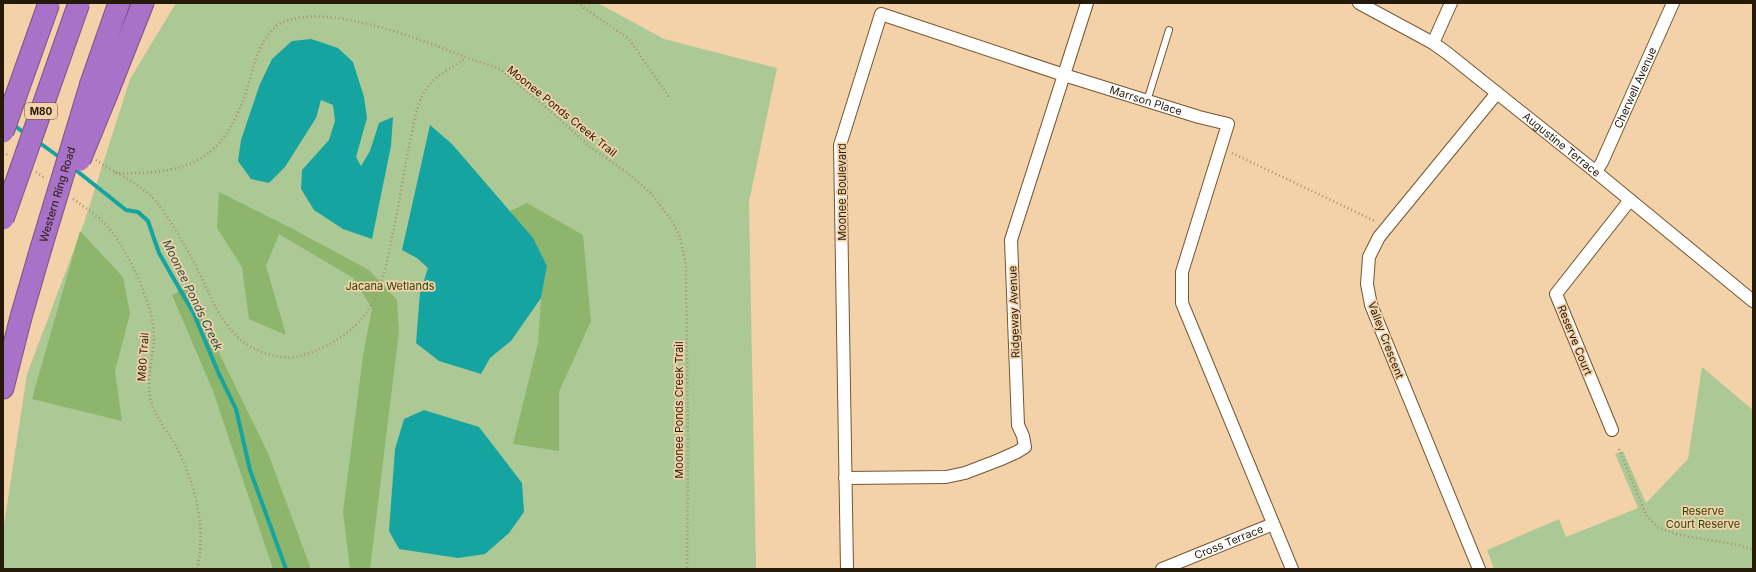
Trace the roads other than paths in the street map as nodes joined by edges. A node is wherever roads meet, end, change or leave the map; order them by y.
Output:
1 (49, 3) edge
2 (79, 3) edge
3 (119, 3) edge
4 (143, 3) edge
5 (1087, 3) edge
6 (1359, 3) edge
7 (1451, 3) edge
8 (1673, 4) edge
9 (1169, 30) dead end
10 (1433, 43) junction
11 (1064, 75) junction
12 (99, 89) junction
13 (1497, 93) junction
14 (1147, 101) junction
15 (3, 132) edge
16 (1596, 172) junction
17 (1630, 200) junction
18 (3, 219) edge
19 (1753, 301) edge
20 (3, 388) edge
21 (1612, 430) dead end
22 (845, 478) junction
23 (1273, 524) junction
24 (847, 569) edge
25 (1162, 569) edge
26 (1292, 569) edge
27 (1479, 569) edge

1 - 15 highway, bridge
2 - 18 highway, M80, bridge
3 - 12 highway
4 - 12 highway
5 - 11 street, Ridgeway Avenue
6 - 10 street, Augustine Terrace
7 - 10 street
8 - 16 street, Cherwell Avenue
9 - 14 lane
10 - 13 street, Augustine Terrace
11 - 14 street, Marrson Place
11 - 22 street, Ridgeway Avenue
11 - 22 street, Moonee Boulevard
12 - 20 highway, Western Ring Road, bridge
13 - 16 street, Augustine Terrace
13 - 27 street, Valley Crescent
14 - 23 street, Marrson Place
16 - 17 street, Augustine Terrace
17 - 19 street, Augustine Terrace
17 - 21 street, Reserve Court
22 - 24 street, Moonee Boulevard
23 - 25 street, Cross Terrace
23 - 26 street

